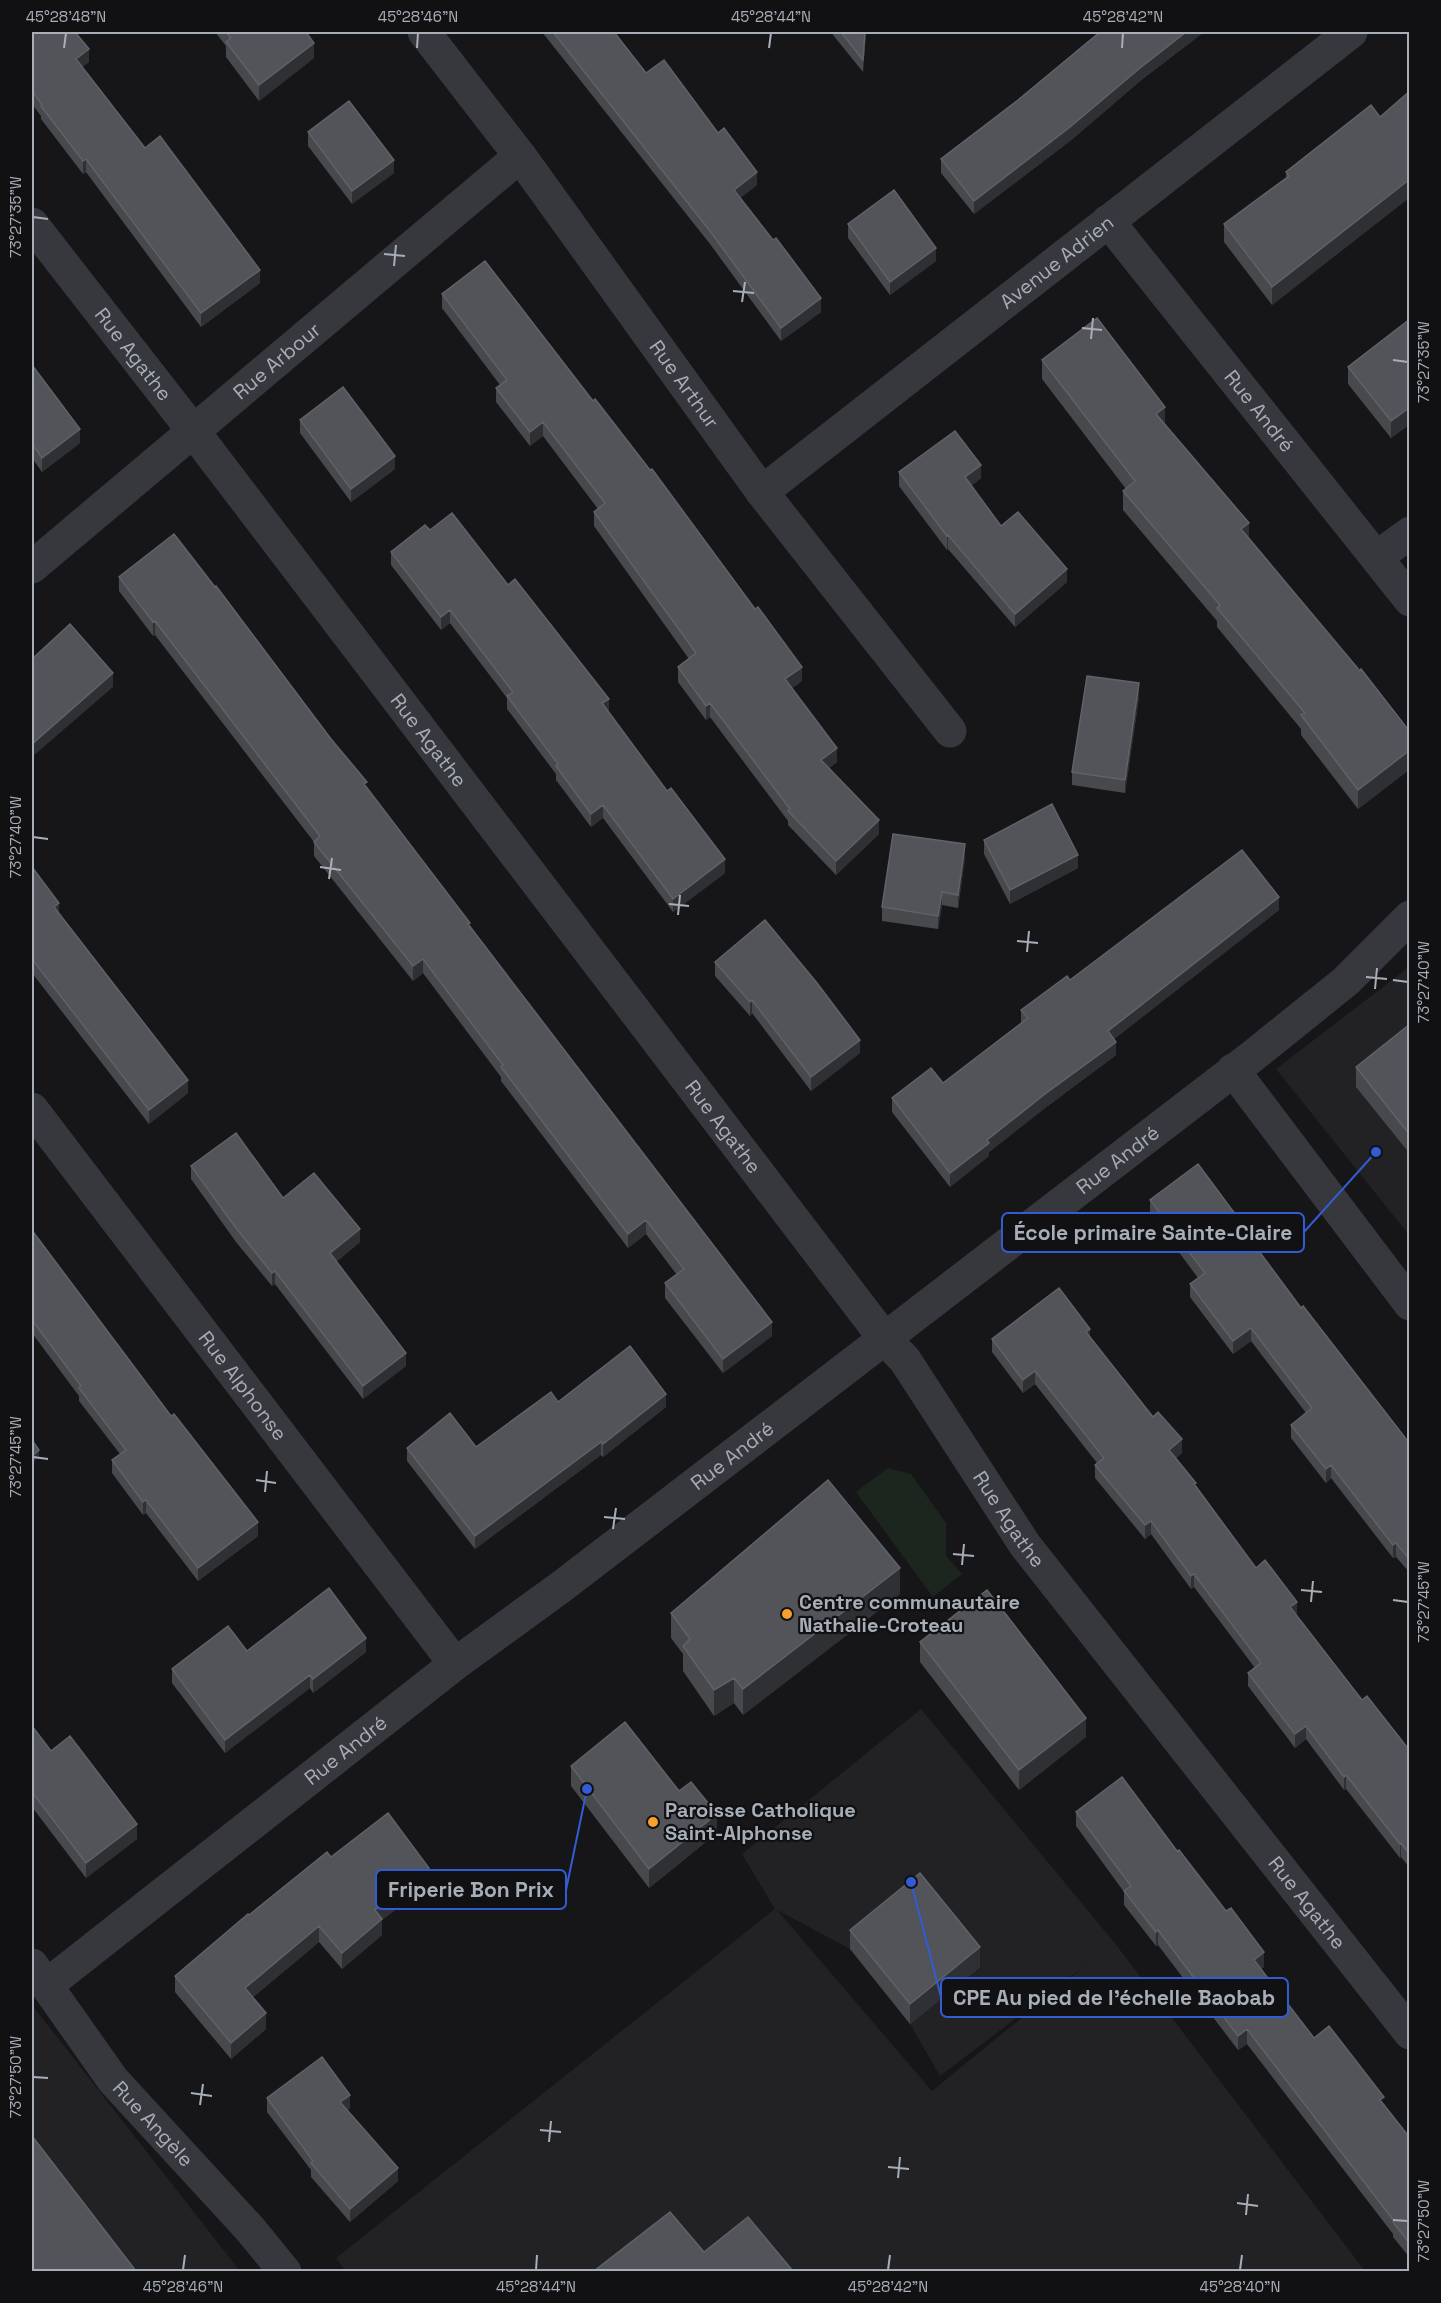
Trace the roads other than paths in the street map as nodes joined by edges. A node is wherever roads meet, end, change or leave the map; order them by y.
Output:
1 (424, 32) edge
2 (1337, 36) edge
3 (520, 156) junction
4 (1108, 221) junction
5 (32, 224) edge
6 (194, 432) junction
7 (762, 492) junction
8 (1410, 533) edge
9 (1377, 557) junction
10 (32, 567) edge
11 (1410, 600) edge
12 (950, 731) dead end
13 (1410, 917) edge
14 (1233, 1070) junction
15 (32, 1109) edge
16 (1410, 1304) edge
17 (884, 1338) junction
18 (454, 1664) junction
19 (39, 1975) edge
20 (1410, 2033) edge
21 (285, 2271) edge

1 - 3 street, Rue Arthur
2 - 4 street, Avenue Adrien
3 - 6 street, Rue Arbour
3 - 7 street, Rue Arthur
4 - 7 street, Avenue Adrien
4 - 9 street, Rue André
5 - 6 street, Rue Agathe
6 - 10 street, Rue Arbour
6 - 17 street, Rue Agathe
7 - 12 street, Rue Arthur
8 - 9 street
9 - 11 street, Rue André
13 - 14 street, Rue André
14 - 16 street
14 - 17 street, Rue André
15 - 18 street, Rue Alphonse
17 - 18 street, Rue André
17 - 20 street, Rue Agathe
18 - 19 street, Rue André
19 - 21 street, Rue Angèle

